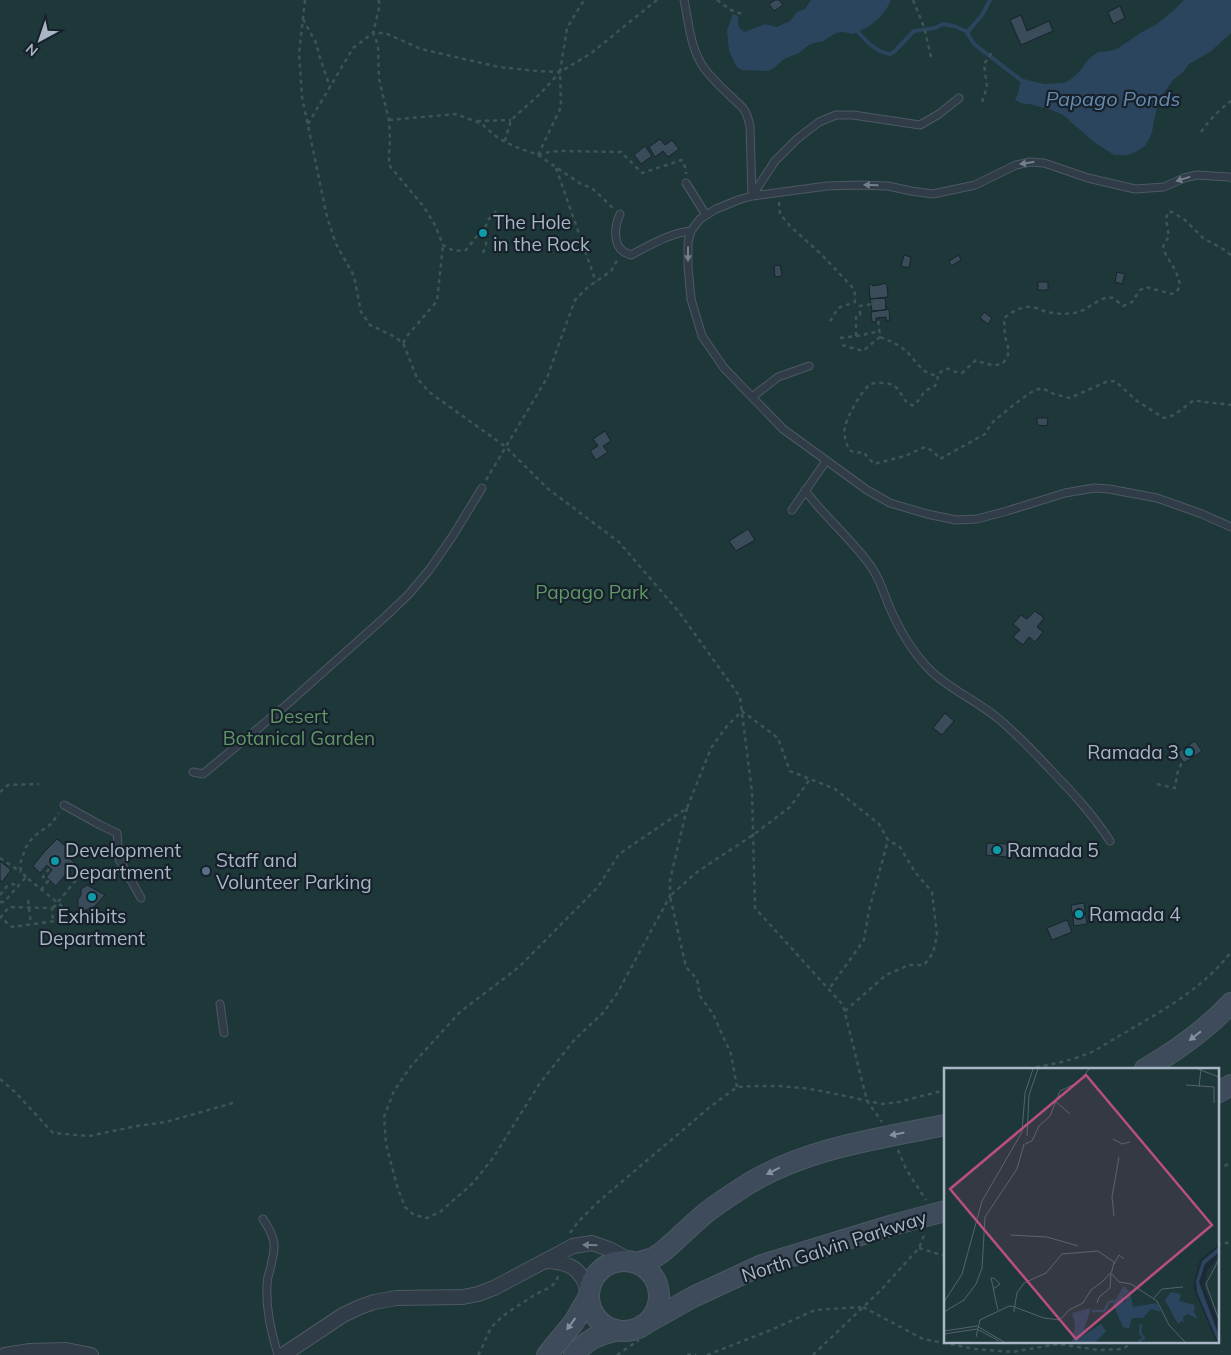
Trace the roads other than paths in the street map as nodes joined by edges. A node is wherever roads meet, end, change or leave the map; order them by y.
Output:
1 (684, 0) edge
2 (959, 98) dead end
3 (1231, 178) edge
4 (686, 183) road end
5 (752, 196) junction
6 (620, 214) road end
7 (706, 215) junction
8 (691, 231) junction
9 (809, 366) dead end
10 (752, 397) junction
11 (826, 462) junction
12 (482, 488) road end
13 (805, 490) junction
14 (792, 510) dead end
15 (1231, 527) edge
16 (193, 772) dead end
17 (62, 808) road end
18 (124, 830) dead end
19 (117, 833) junction
20 (1110, 842) dead end
21 (141, 898) dead end
22 (1231, 1003) edge
23 (220, 1004) dead end
24 (224, 1033) dead end
25 (1147, 1068) edge
26 (1231, 1085) edge
27 (1218, 1093) edge
28 (944, 1126) edge
29 (944, 1210) edge
30 (263, 1219) dead end
31 (546, 1261) junction
32 (634, 1263) junction
33 (589, 1294) junction
34 (644, 1325) junction
35 (617, 1330) junction
36 (6, 1355) edge
37 (91, 1355) edge
38 (278, 1355) edge
39 (283, 1355) edge
40 (547, 1355) edge
41 (574, 1355) edge

1 - 5 lane
2 - 5 lane
3 -> 5 lane
4 - 7 lane
5 - 7 lane
6 - 8 lane
7 - 8 lane
8 -> 10 lane
9 - 10 lane
10 - 11 lane
11 - 13 lane
11 - 15 lane
12 - 16 lane
13 - 14 lane
13 - 20 lane
17 - 19 lane
18 - 19 lane
19 - 21 lane
22 -> 25 main road
23 - 24 lane
26 - 27 main road
28 -> 32 main road
29 - 34 main road, North Galvin Parkway
30 - 38 lane
32 -> 31 street
31 - 33 street
31 - 39 street
32 - 33 main road
32 - 34 main road
33 - 35 main road
33 -> 40 main road
34 - 35 main road
35 - 41 main road
36 - 37 street

